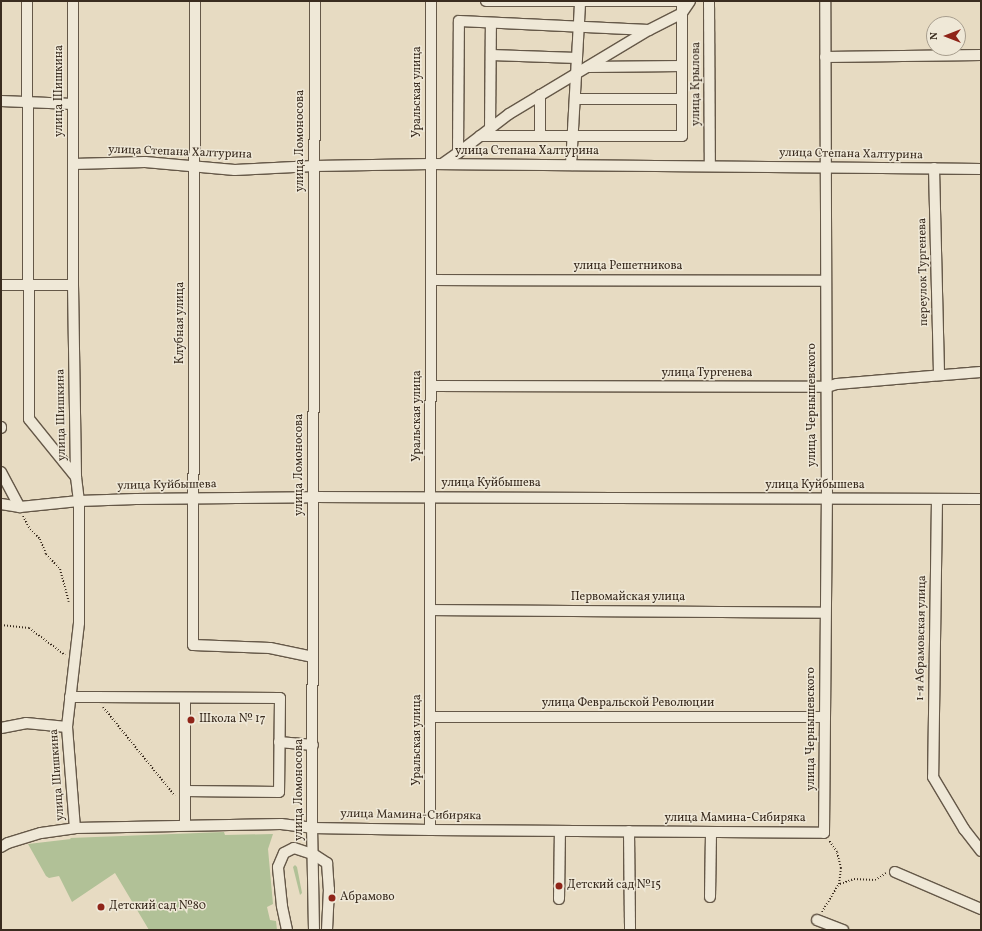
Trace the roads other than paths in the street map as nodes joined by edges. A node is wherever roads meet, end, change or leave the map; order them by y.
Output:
1 (27, 1) edge
2 (73, 1) edge
3 (194, 1) edge
4 (315, 1) edge
5 (431, 1) edge
6 (486, 1) edge
7 (687, 1) edge
8 (709, 1) edge
9 (825, 1) edge
10 (580, 2) edge
11 (682, 13) junction
12 (492, 23) junction
13 (578, 27) junction
14 (649, 30) junction
15 (491, 55) junction
16 (981, 55) edge
17 (577, 58) junction
18 (825, 58) junction
19 (682, 66) junction
20 (588, 67) junction
21 (576, 75) junction
22 (540, 96) junction
23 (575, 99) junction
24 (682, 99) junction
25 (1, 101) edge
26 (27, 102) junction
27 (73, 104) junction
28 (490, 129) junction
29 (480, 136) junction
30 (540, 136) junction
31 (573, 136) junction
32 (458, 152) junction
33 (73, 164) junction
34 (431, 164) junction
35 (442, 164) junction
36 (571, 165) junction
37 (314, 166) junction
38 (710, 166) junction
39 (825, 167) junction
40 (194, 168) junction
41 (934, 168) junction
42 (981, 169) edge
43 (431, 280) junction
44 (826, 281) junction
45 (28, 284) junction
46 (1, 285) edge
47 (73, 285) junction
48 (981, 372) edge
49 (939, 375) junction
50 (431, 386) junction
51 (827, 387) junction
52 (1, 472) edge
53 (76, 477) junction
54 (313, 497) junction
55 (431, 497) junction
56 (194, 498) junction
57 (827, 499) junction
58 (937, 499) junction
59 (981, 499) edge
60 (79, 501) junction
61 (1, 504) edge
62 (20, 507) junction
63 (431, 610) junction
64 (825, 613) junction
65 (313, 657) junction
66 (70, 697) junction
67 (185, 698) junction
68 (431, 717) junction
69 (825, 717) junction
70 (67, 727) junction
71 (1, 728) edge
72 (279, 742) junction
73 (312, 745) junction
74 (184, 791) junction
75 (184, 826) junction
76 (74, 828) junction
77 (312, 828) junction
78 (430, 830) junction
79 (560, 831) junction
80 (628, 832) junction
81 (711, 832) junction
82 (824, 833) joint
83 (1, 847) edge
84 (981, 851) edge
85 (313, 854) junction
86 (896, 872) dead end
87 (710, 897) dead end
88 (314, 899) dead end
89 (559, 899) dead end
90 (981, 909) edge
91 (817, 920) road end
92 (287, 930) edge
93 (327, 930) edge
94 (630, 930) edge
95 (843, 930) edge

1 - 26 street
2 - 27 street, улица Шишкина
3 - 40 street, Клубная улица
4 - 37 street, улица Ломоносова
5 - 34 street, Уральская улица
6 - 10 street
7 - 10 street
7 - 11 street
8 - 38 street, улица Крылова
9 - 18 street, улица Чернышевского
10 - 13 street
11 - 14 street
11 - 19 street
12 - 13 street
12 - 15 street
12 - 32 street
13 - 14 street
13 - 17 street
14 - 20 street
15 - 17 street
15 - 28 street
16 - 18 street
17 - 21 street
18 - 39 street, улица Чернышевского
19 - 20 street
19 - 24 street
20 - 21 street
21 - 22 street
21 - 23 street
22 - 28 street
22 - 30 street
23 - 24 street
23 - 31 street
24 - 31 street
25 - 26 street
26 - 27 street
26 - 45 street
27 - 33 street, улица Шишкина
28 - 29 street
29 - 30 street
29 - 32 street
30 - 31 street
31 - 36 street
32 - 35 street
33 - 40 street, улица Степана Халтурина
33 - 47 street, улица Шишкина
34 - 35 street, улица Степана Халтурина
34 - 37 street, улица Степана Халтурина
34 - 43 street, Уральская улица
35 - 36 street, улица Степана Халтурина
36 - 38 street, улица Степана Халтурина
37 - 40 street, улица Степана Халтурина
37 - 54 street, улица Ломоносова
38 - 39 street, улица Степана Халтурина
39 - 41 street, улица Степана Халтурина
39 - 44 street, улица Чернышевского
40 - 56 street, Клубная улица
41 - 42 street, улица Степана Халтурина
41 - 49 street, переулок Тургенева
43 - 44 street, улица Решетникова
43 - 50 street, Уральская улица
44 - 51 street, улица Чернышевского
45 - 46 street
45 - 47 street
45 - 53 street
47 - 53 street, улица Шишкина
48 - 49 street, улица Тургенева
49 - 51 street, улица Тургенева
50 - 51 street, улица Тургенева
50 - 55 street, Уральская улица
51 - 57 street, улица Чернышевского
52 - 62 street
53 - 60 street, улица Шишкина
54 - 55 street, улица Куйбышева
54 - 56 street, улица Куйбышева
54 - 65 street, улица Ломоносова
55 - 57 street, улица Куйбышева
55 - 63 street, Уральская улица
56 - 60 street, улица Куйбышева
56 - 65 street, Клубная улица
57 - 58 street, улица Куйбышева
57 - 64 street, улица Чернышевского
58 - 59 street, улица Куйбышева
58 - 84 street, 1-я Абрамовская улица
60 - 62 street, улица Куйбышева
60 - 66 street, улица Шишкина
61 - 62 street, улица Куйбышева
63 - 64 street, Первомайская улица
63 - 68 street, Уральская улица
64 - 69 street, улица Чернышевского
65 - 73 street, улица Ломоносова
66 - 67 street
66 - 70 street, улица Шишкина
67 - 72 street
67 - 74 street
68 - 69 street, улица Февральской Революции
68 - 78 street, Уральская улица
69 - 82 street, улица Чернышевского
70 - 71 street
70 - 76 street, улица Шишкина
72 - 73 street
72 - 74 street
73 - 77 street, улица Ломоносова
74 - 75 street
75 - 76 street, улица Мамина-Сибиряка
75 - 77 street, улица Мамина-Сибиряка
76 - 83 street, улица Мамина-Сибиряка
77 - 78 street, улица Мамина-Сибиряка
77 - 85 street, улица Ломоносова
78 - 79 street, улица Мамина-Сибиряка
79 - 80 street, улица Мамина-Сибиряка
79 - 89 street
80 - 81 street, улица Мамина-Сибиряка
80 - 94 street
81 - 82 street, улица Мамина-Сибиряка
81 - 87 street
85 - 88 street, улица Ломоносова
85 - 92 street
85 - 93 street
86 - 90 street
91 - 95 street

